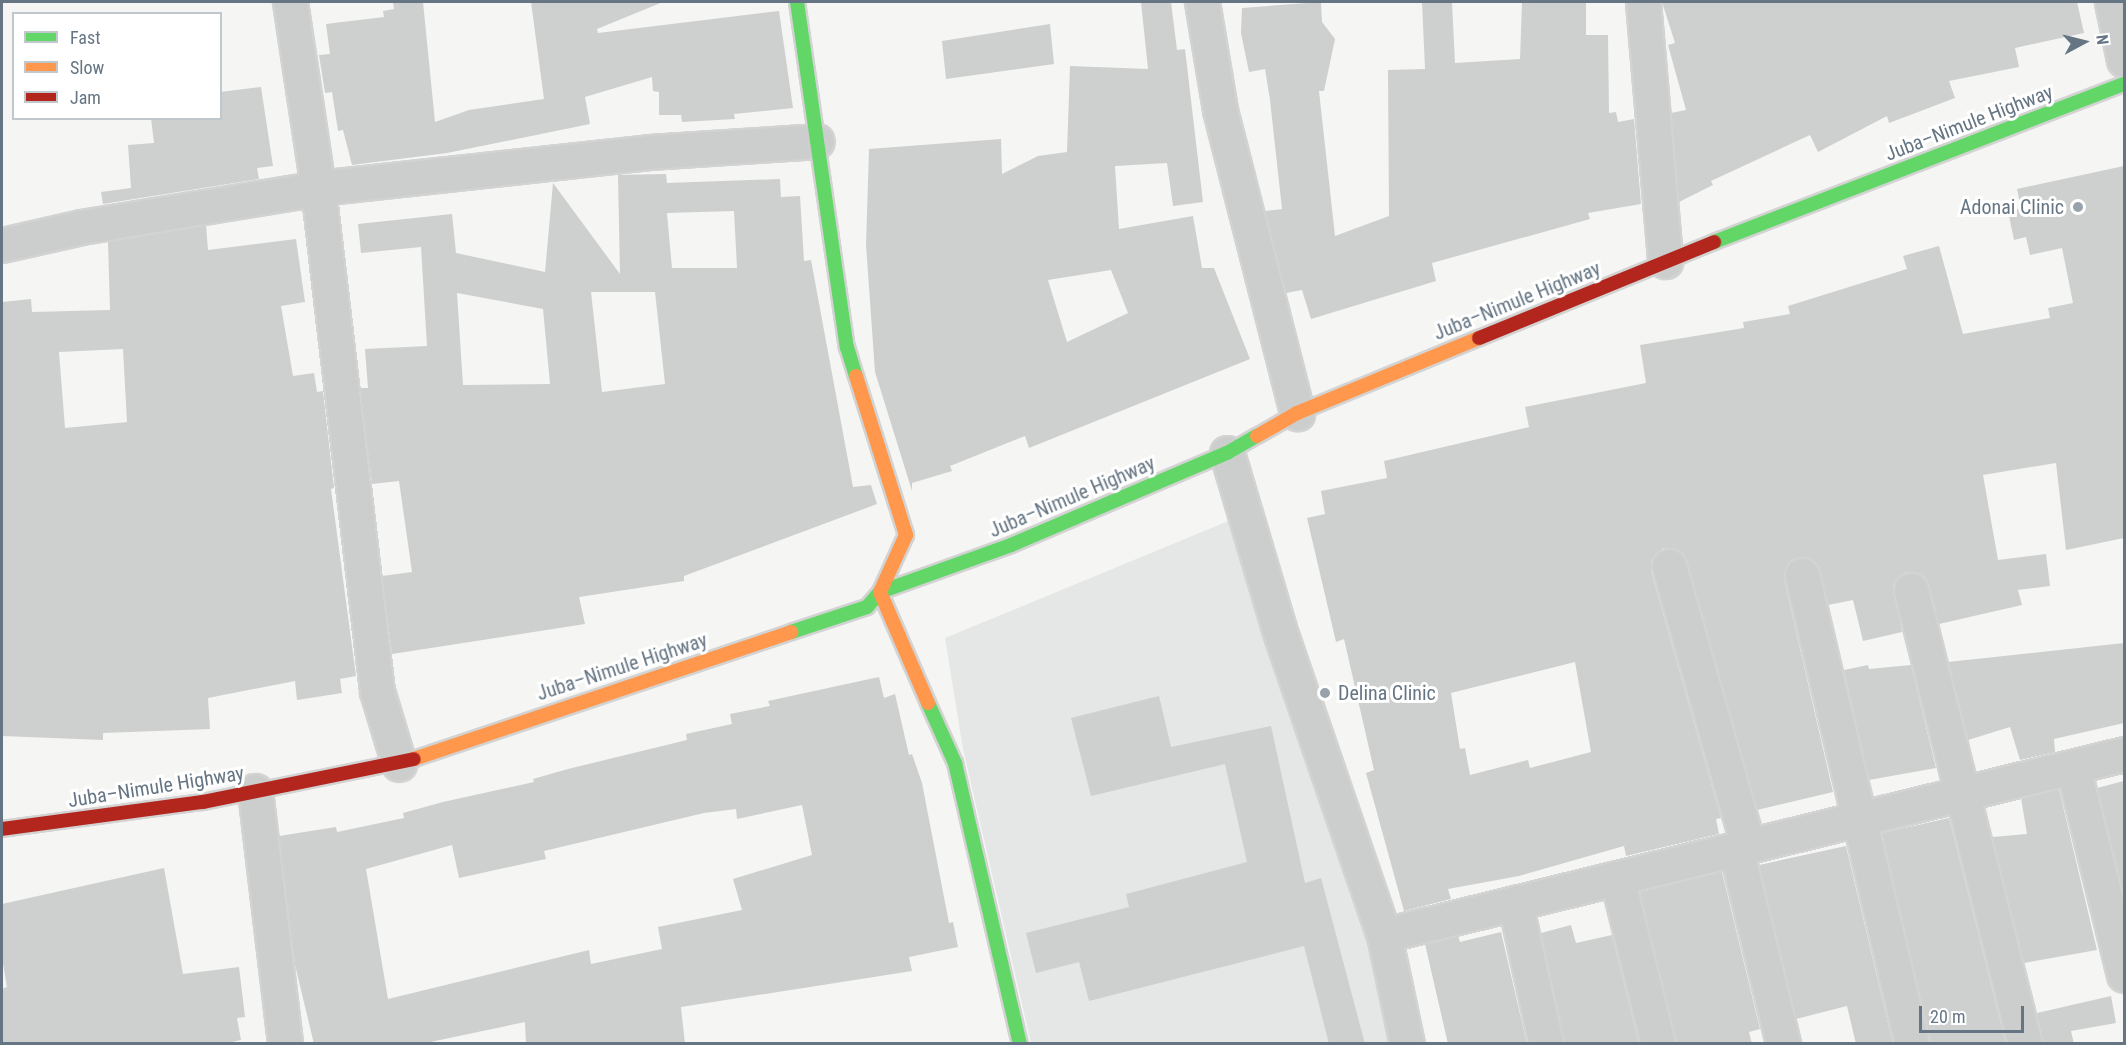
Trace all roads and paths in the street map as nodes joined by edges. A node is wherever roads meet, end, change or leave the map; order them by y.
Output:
1 (290, 2) edge
2 (797, 2) edge
3 (1202, 2) edge
4 (1643, 2) edge
5 (2112, 2) edge
6 (2124, 60) edge
7 (2124, 84) edge
8 (817, 141) junction
9 (318, 188) junction
10 (2, 245) edge
11 (1665, 261) junction
12 (1297, 413) junction
13 (1227, 453) junction
14 (1669, 566) dead end
15 (1802, 575) dead end
16 (1911, 590) dead end
17 (880, 592) junction
18 (2124, 754) edge
19 (399, 764) junction
20 (2073, 767) junction
21 (255, 791) junction
22 (1962, 794) junction
23 (1857, 819) junction
24 (2, 829) edge
25 (1742, 848) junction
26 (1617, 878) junction
27 (1515, 903) junction
28 (1384, 935) junction
29 (2124, 975) edge
30 (285, 1044) edge
31 (1020, 1044) edge
32 (1407, 1044) edge
33 (1546, 1044) edge
34 (1658, 1044) edge
35 (1783, 1044) edge
36 (1912, 1044) edge
37 (2025, 1044) edge

1 - 9 street
2 - 8 main road
3 - 12 street
4 - 11 street
5 - 6 street
7 - 11 main road, Juba–Nimule Highway
8 - 9 street
8 - 17 main road
9 - 10 street
9 - 19 street
11 - 12 main road, Juba–Nimule Highway
12 - 13 main road, Juba–Nimule Highway
13 - 17 main road, Juba–Nimule Highway
13 - 28 street
14 - 25 street
15 - 23 street
16 - 22 street
17 - 19 main road, Juba–Nimule Highway
17 - 31 main road
18 - 20 street
19 - 21 main road, Juba–Nimule Highway
20 - 22 street
20 - 29 street
21 - 24 main road, Juba–Nimule Highway
21 - 30 street
22 - 23 street
22 - 37 street
23 - 25 street
23 - 36 street
25 - 26 street
25 - 35 street
26 - 27 street
26 - 34 street
27 - 28 street
27 - 33 street
28 - 32 street

